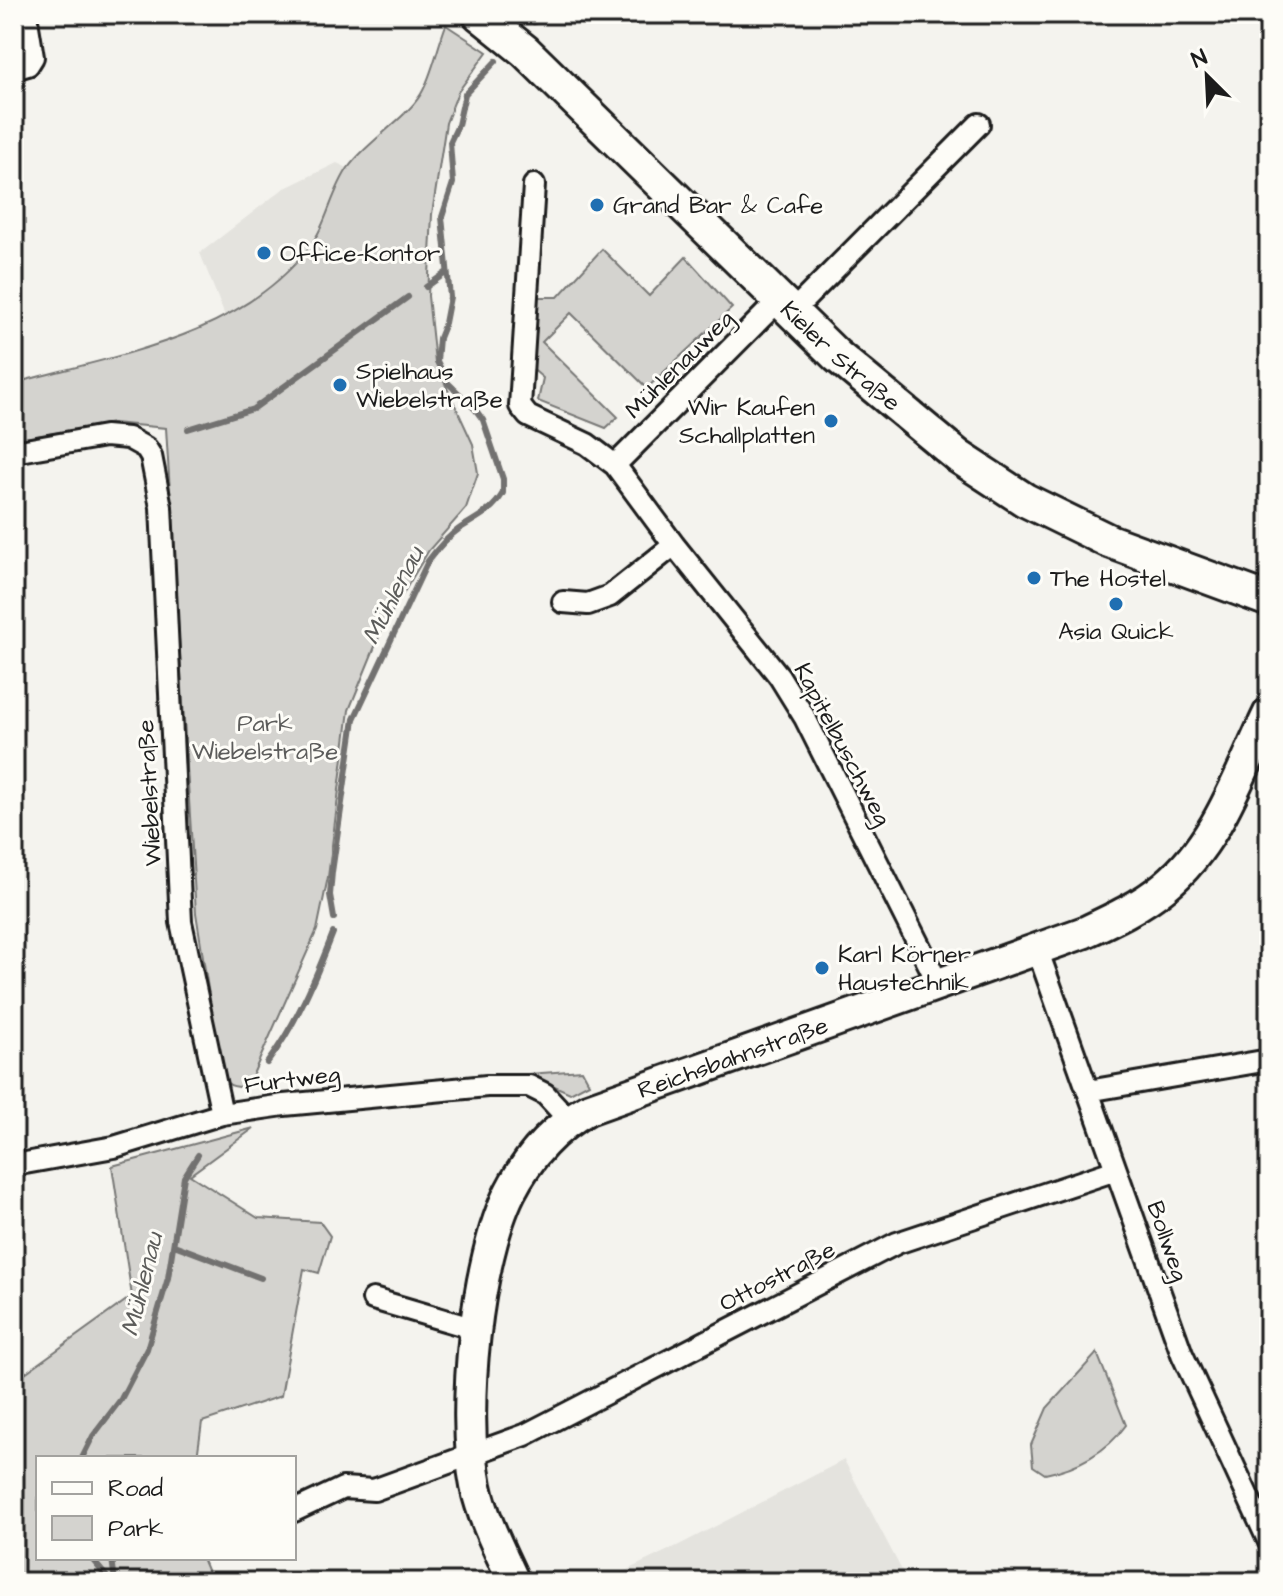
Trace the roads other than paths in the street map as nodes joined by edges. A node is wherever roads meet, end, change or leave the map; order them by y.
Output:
1 (23, 14) edge
2 (479, 14) edge
3 (14, 22) edge
4 (14, 69) edge
5 (979, 124) dead end
6 (534, 185) dead end
7 (785, 306) junction
8 (14, 452) edge
9 (615, 465) junction
10 (674, 545) junction
11 (1269, 600) edge
12 (563, 602) dead end
13 (1269, 713) edge
14 (1037, 949) junction
15 (937, 986) junction
16 (1269, 1060) edge
17 (1088, 1091) junction
18 (222, 1114) junction
19 (569, 1120) junction
20 (14, 1165) edge
21 (1116, 1170) junction
22 (373, 1299) dead end
23 (475, 1329) junction
24 (472, 1455) junction
25 (296, 1510) edge
26 (1264, 1514) edge
27 (1269, 1542) edge
28 (514, 1582) edge

1 - 3 street
1 - 4 street
2 - 7 main road, Kieler Straße
5 - 7 street, Mühlenauweg
6 - 9 street, Kapitelbuschweg
7 - 9 street, Mühlenauweg
7 - 11 main road, Kieler Straße
8 - 18 street, Wiebelstraße
9 - 10 street, Kapitelbuschweg
10 - 12 street
10 - 15 street, Kapitelbuschweg
13 - 14 street, Reichsbahnstraße
14 - 15 street, Reichsbahnstraße
14 - 17 street, Bollweg
15 - 19 street, Reichsbahnstraße
16 - 17 street
17 - 21 street, Bollweg
18 - 19 street, Furtweg
18 - 20 street, Furtweg
19 - 23 street, Reichsbahnstraße
21 - 24 street, Ottostraße
21 - 26 street, Bollweg
22 - 23 street
23 - 24 street, Reichsbahnstraße
24 - 25 street, Ottostraße
24 - 28 street, Reichsbahnstraße
26 - 27 street, Bollweg

